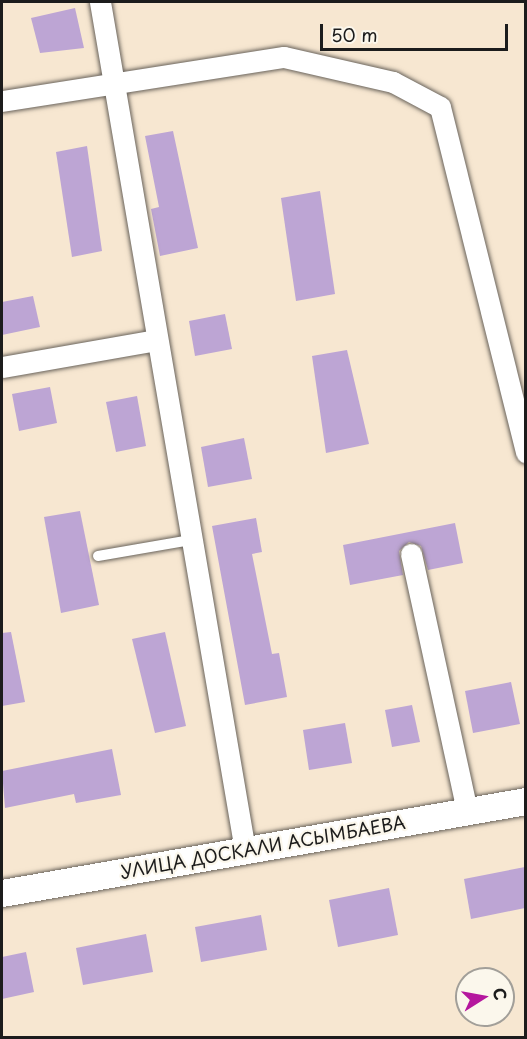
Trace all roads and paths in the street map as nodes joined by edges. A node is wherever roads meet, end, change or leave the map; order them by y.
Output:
1 (100, 2) edge
2 (113, 79) junction
3 (2, 101) edge
4 (157, 340) junction
5 (2, 367) edge
6 (525, 452) edge
7 (191, 540) junction
8 (411, 554) dead end
9 (98, 556) dead end
10 (525, 801) edge
11 (467, 811) junction
12 (245, 850) junction
13 (2, 892) edge

1 - 2 street
2 - 3 street
2 - 4 street
2 - 6 street
4 - 5 street
4 - 7 street
7 - 9 lane
7 - 12 street
8 - 11 street
10 - 11 street, УЛИЦА ДОСКАЛИ АСЫМБАЕВА
11 - 12 street, УЛИЦА ДОСКАЛИ АСЫМБАЕВА
12 - 13 street, УЛИЦА ДОСКАЛИ АСЫМБАЕВА

